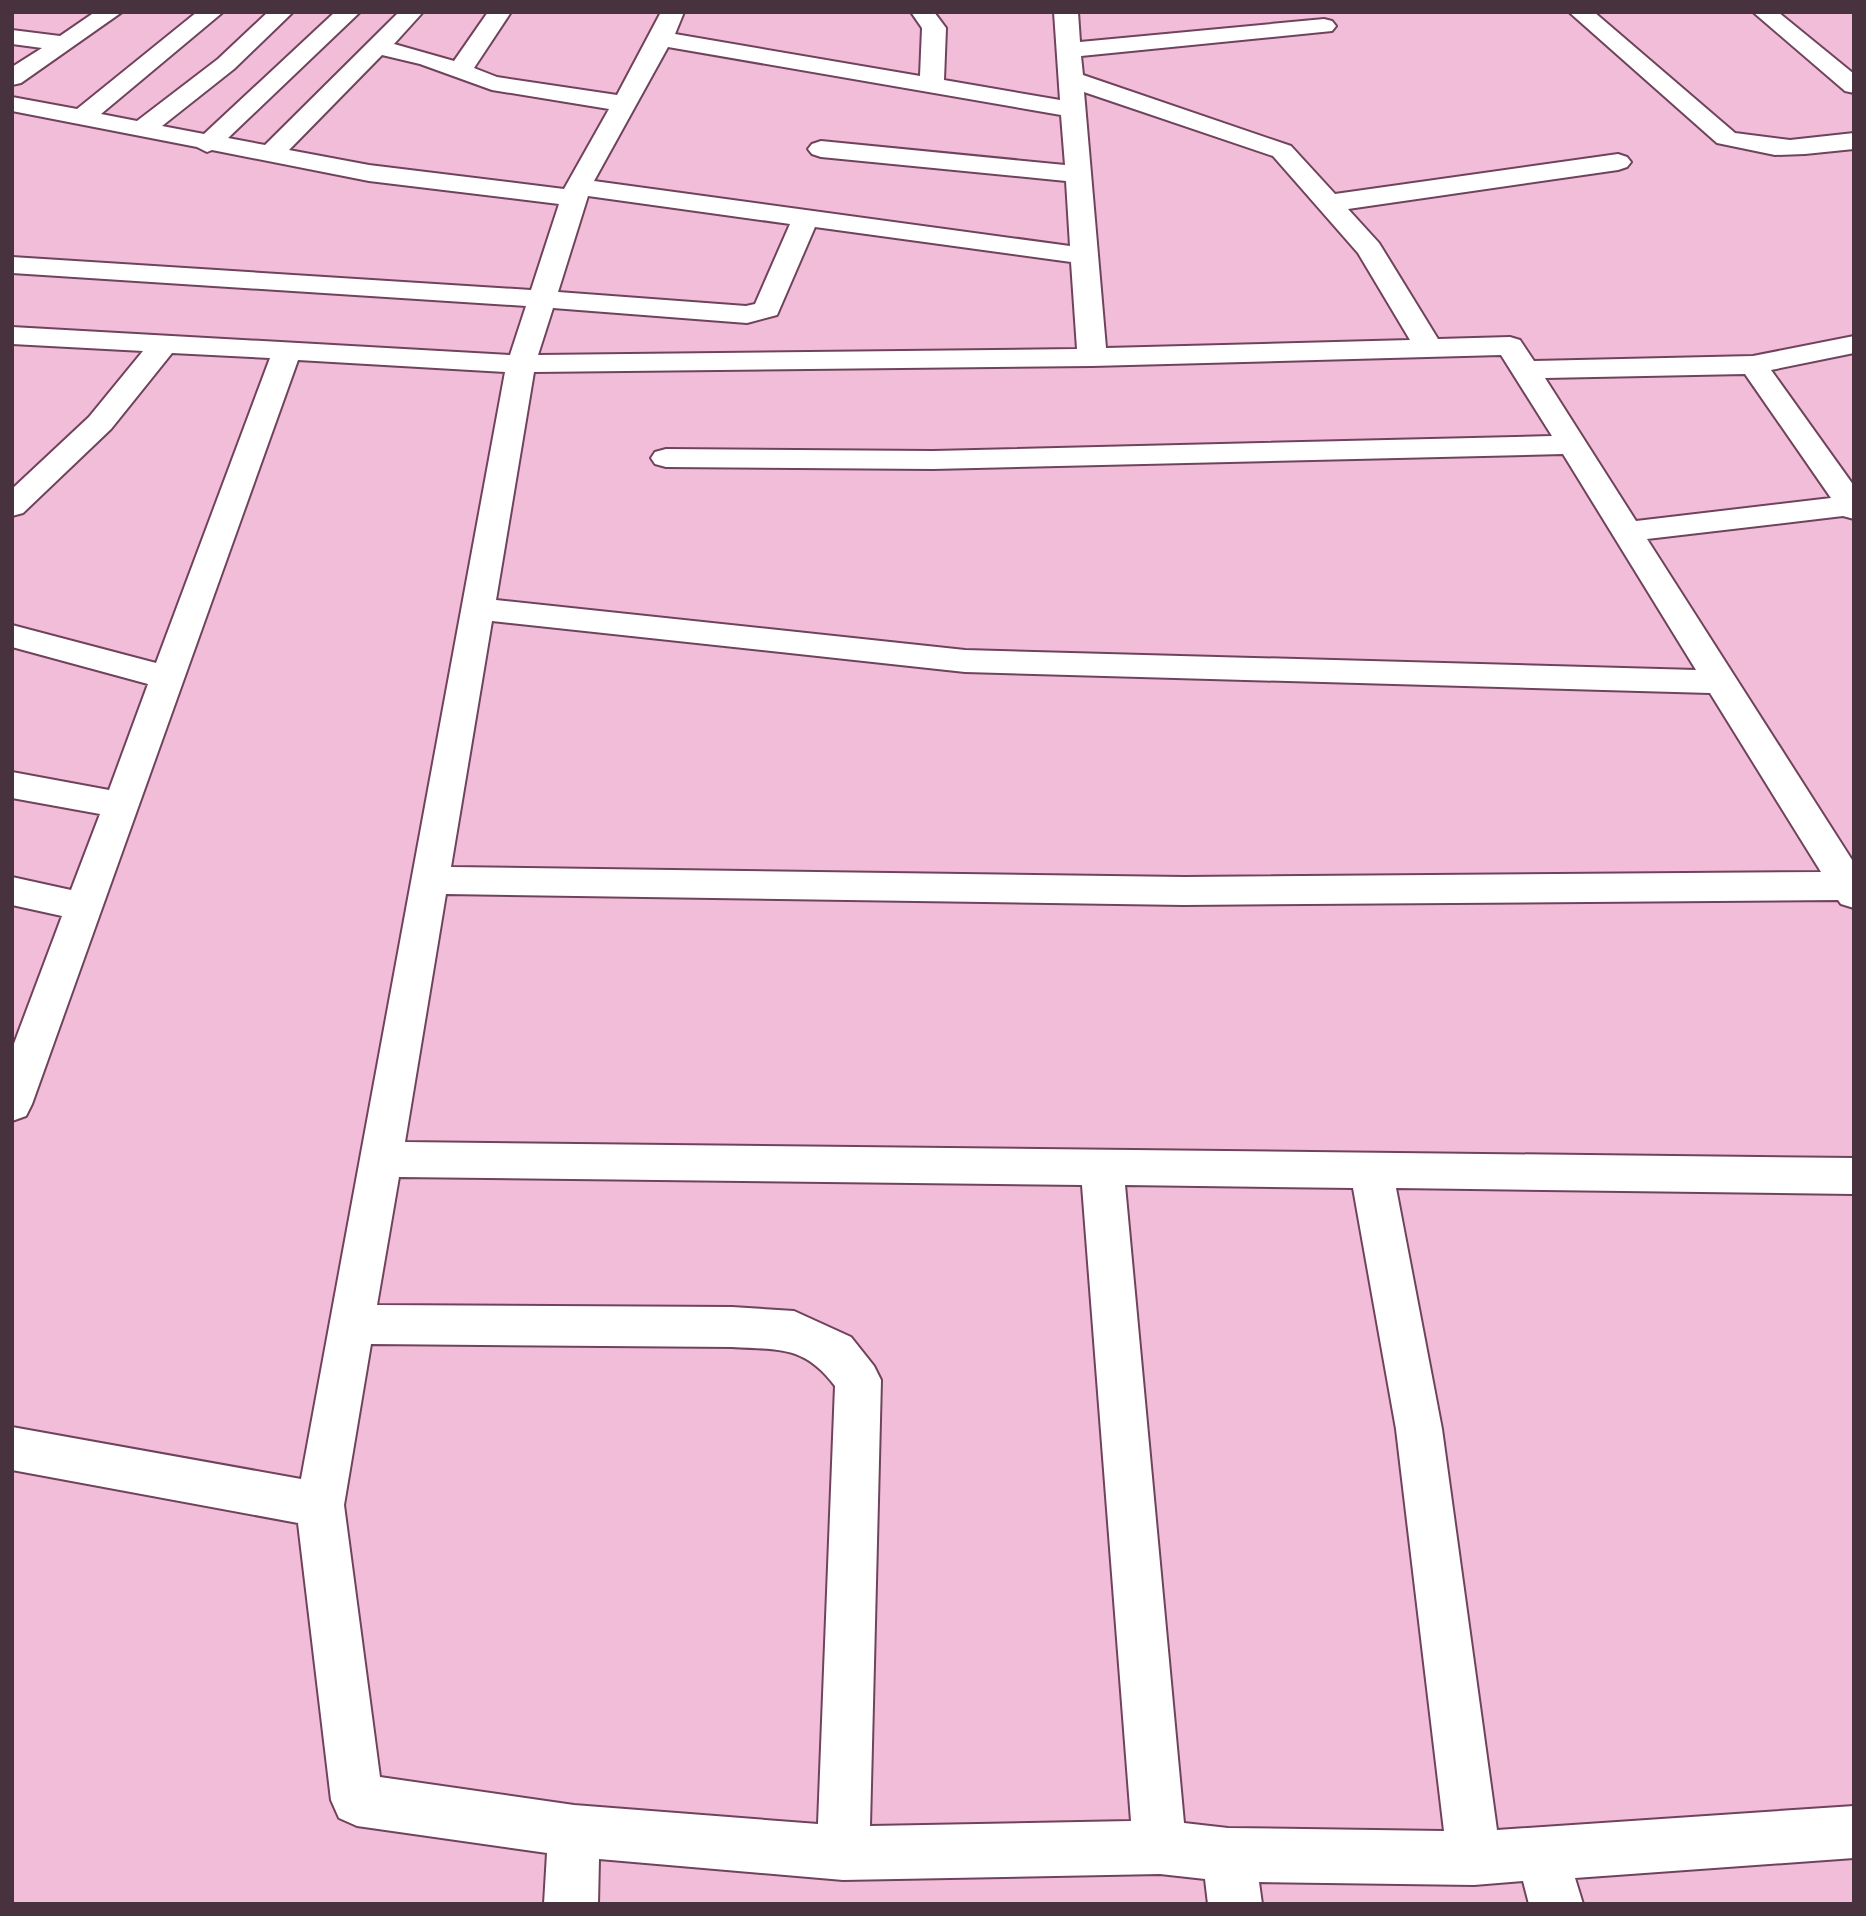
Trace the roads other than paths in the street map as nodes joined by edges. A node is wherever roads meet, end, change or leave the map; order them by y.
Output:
1 (111, 12) edge
2 (212, 12) edge
3 (282, 12) edge
4 (349, 12) edge
5 (412, 12) edge
6 (500, 12) edge
7 (673, 12) edge
8 (922, 12) edge
9 (1066, 12) edge
10 (1580, 12) edge
11 (1764, 12) edge
12 (1324, 26) dead end
13 (12, 37) edge
14 (661, 39) junction
15 (62, 43) junction
16 (377, 47) junction
17 (1069, 50) junction
18 (460, 70) junction
19 (12, 78) edge
20 (1071, 79) junction
21 (932, 84) junction
22 (1854, 86) edge
23 (12, 104) edge
24 (625, 104) junction
25 (1073, 110) junction
26 (81, 118) junction
27 (141, 130) junction
28 (1854, 141) edge
29 (207, 144) junction
30 (821, 149) dead end
31 (271, 154) junction
32 (1618, 162) dead end
33 (1078, 174) junction
34 (576, 193) junction
35 (1328, 203) junction
36 (806, 218) junction
37 (1084, 256) junction
38 (12, 265) edge
39 (542, 299) junction
40 (12, 335) edge
41 (1854, 344) edge
42 (163, 345) junction
43 (1429, 348) junction
44 (287, 351) junction
45 (1092, 357) junction
46 (521, 364) junction
47 (1753, 365) junction
48 (1524, 370) junction
49 (1571, 445) junction
50 (666, 458) dead end
51 (12, 506) edge
52 (1853, 506) edge
53 (1626, 532) junction
54 (478, 609) junction
55 (12, 636) edge
56 (167, 678) junction
57 (1720, 682) junction
58 (12, 785) edge
59 (121, 805) junction
60 (430, 880) junction
61 (1851, 890) edge
62 (12, 891) edge
63 (84, 907) junction
64 (15, 1089) edge
65 (381, 1159) junction
66 (1102, 1167) junction
67 (1371, 1170) junction
68 (1854, 1176) edge
69 (352, 1324) junction
70 (12, 1448) edge
71 (320, 1505) junction
72 (574, 1830) junction
73 (1854, 1832) edge
74 (1160, 1847) junction
75 (843, 1853) junction
76 (1542, 1854) junction
77 (1474, 1858) junction
78 (1232, 1879) edge
79 (571, 1904) edge
80 (1556, 1904) edge

1 - 15 street
2 - 26 street
3 - 27 street
4 - 29 street
5 - 16 street
6 - 18 street
7 - 14 street
8 - 21 street
9 - 17 street
10 - 28 street
11 - 22 street
12 - 17 street
13 - 15 street
14 - 21 street
14 - 24 street
15 - 19 street
16 - 18 street
16 - 31 street
17 - 20 street
18 - 24 street
20 - 25 street
20 - 35 street
21 - 25 street
23 - 26 street
24 - 34 street
25 - 33 street
26 - 27 street
27 - 29 street
29 - 31 street
30 - 33 street
31 - 34 street
32 - 35 street
33 - 37 street
34 - 36 street
34 - 39 street
35 - 43 street
36 - 37 street
36 - 39 street
37 - 45 street
38 - 39 street
39 - 46 street
40 - 42 street
41 - 47 street
42 - 44 street
42 - 51 street
43 - 45 street
43 - 48 street
44 - 46 street
44 - 56 street
45 - 46 street
46 - 54 street
47 - 48 street
47 - 52 street
48 - 49 street
49 - 50 street
49 - 53 street
52 - 53 street
53 - 57 street
54 - 57 street
54 - 60 street
55 - 56 street
56 - 59 street
57 - 61 street
58 - 59 street
59 - 63 street
60 - 61 street
60 - 65 street
62 - 63 street
63 - 64 street
65 - 66 street
65 - 69 street
66 - 67 street
66 - 74 street
67 - 68 street
67 - 77 street
69 - 71 street
69 - 75 street
70 - 71 street
71 - 72 street
72 - 75 street
72 - 79 street
73 - 76 street
74 - 75 street
74 - 78 street
76 - 77 street
76 - 80 street
77 - 78 street

